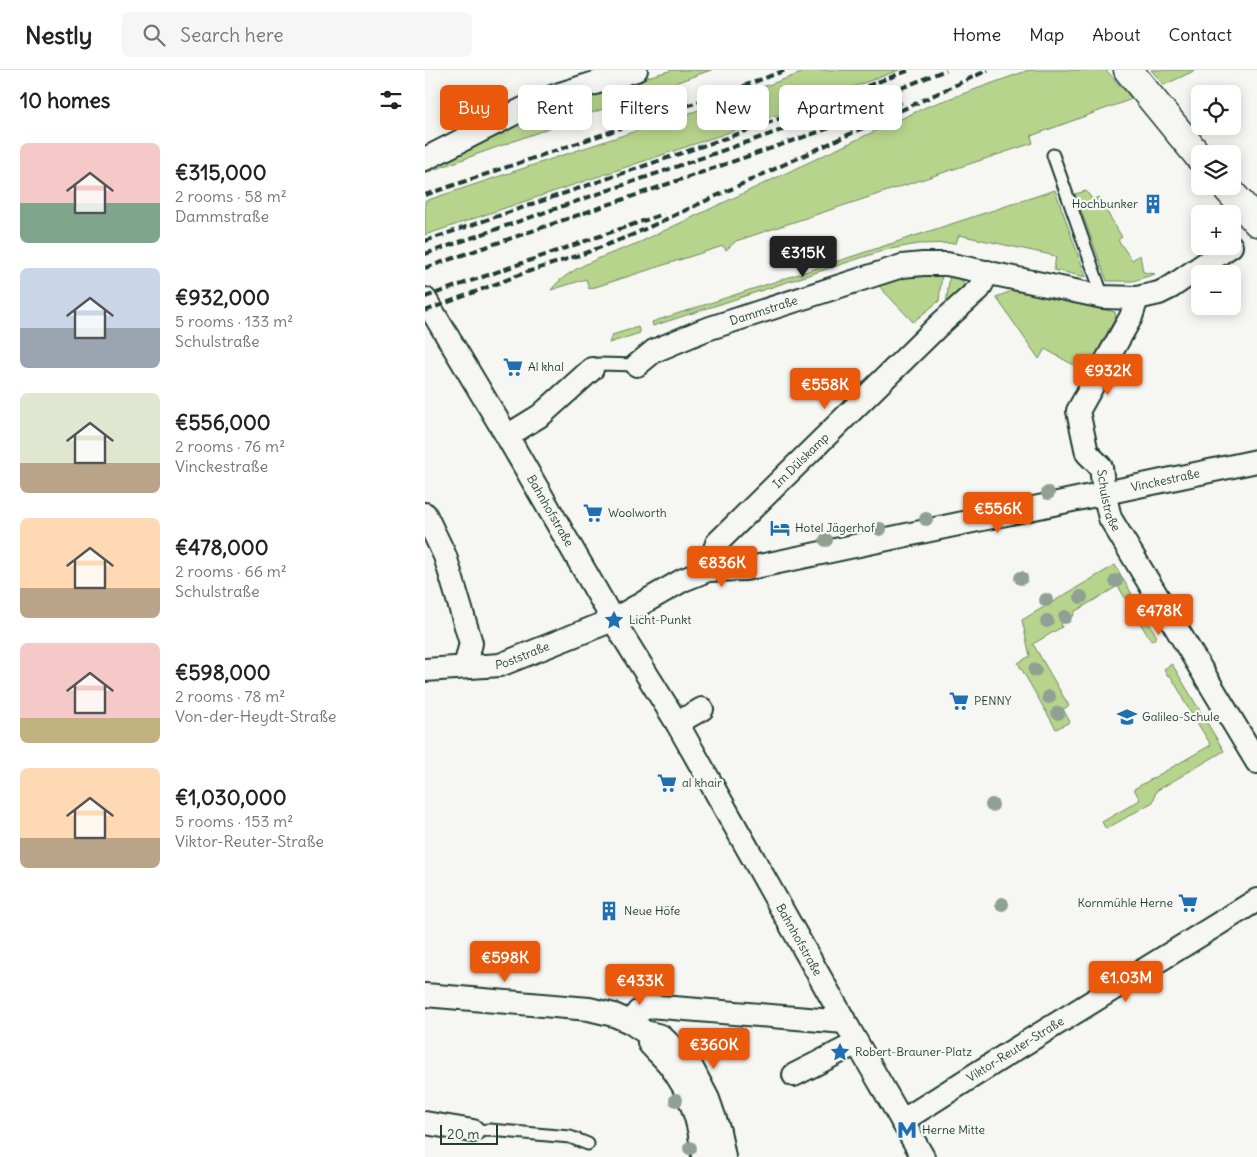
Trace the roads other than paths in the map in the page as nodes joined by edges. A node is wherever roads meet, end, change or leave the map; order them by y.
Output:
1 (636, 70) edge
2 (1128, 70) edge
3 (1191, 147) edge
4 (1053, 155) dead end
5 (425, 159) edge
6 (1233, 195) edge
7 (1257, 222) edge
8 (1257, 226) edge
9 (1241, 239) edge
10 (1219, 255) edge
11 (988, 272) junction
12 (1103, 297) junction
13 (1137, 298) junction
14 (425, 299) edge
15 (637, 365) joint
16 (592, 369) joint
17 (507, 436) junction
18 (1257, 460) edge
19 (1104, 492) junction
20 (425, 514) edge
21 (432, 543) edge
22 (708, 570) junction
23 (613, 620) junction
24 (465, 667) junction
25 (425, 670) edge
26 (702, 709) dead end
27 (677, 724) junction
28 (1257, 762) edge
29 (1257, 900) edge
30 (425, 995) edge
31 (845, 1022) junction
32 (638, 1027) junction
33 (857, 1042) junction
34 (794, 1075) dead end
35 (902, 1121) junction
36 (425, 1124) edge
37 (473, 1131) joint
38 (588, 1144) dead end
39 (703, 1157) edge
40 (724, 1157) edge
41 (923, 1157) edge

1 - 5 street
2 - 3 street
4 - 12 lane
6 - 7 street
8 - 9 street
10 - 13 street
11 - 12 street, Dammstraße
11 - 15 street, Dammstraße
11 - 22 street, Im Dülskamp
12 - 13 street, Dammstraße
13 - 19 street, Schulstraße
14 - 17 street, Bahnhofstraße
15 - 16 lane, Dammstraße
16 - 17 street, Dammstraße
17 - 23 street, Bahnhofstraße
18 - 19 street, Vinckestraße
19 - 22 street, Vinckestraße
19 - 28 street, Schulstraße
20 - 21 street
21 - 24 street
22 - 23 street, Vinckestraße
23 - 24 street, Poststraße
23 - 27 street, Bahnhofstraße
24 - 25 street, Poststraße
26 - 27 street
27 - 31 street, Bahnhofstraße
29 - 35 street, Viktor-Reuter-Straße
30 - 32 street
31 - 32 street
31 - 33 street, Bahnhofstraße
32 - 39 street
32 - 40 street
33 - 34 street
33 - 35 street, Bahnhofstraße
35 - 41 street, Bahnhofstraße
36 - 37 street
37 - 38 lane

